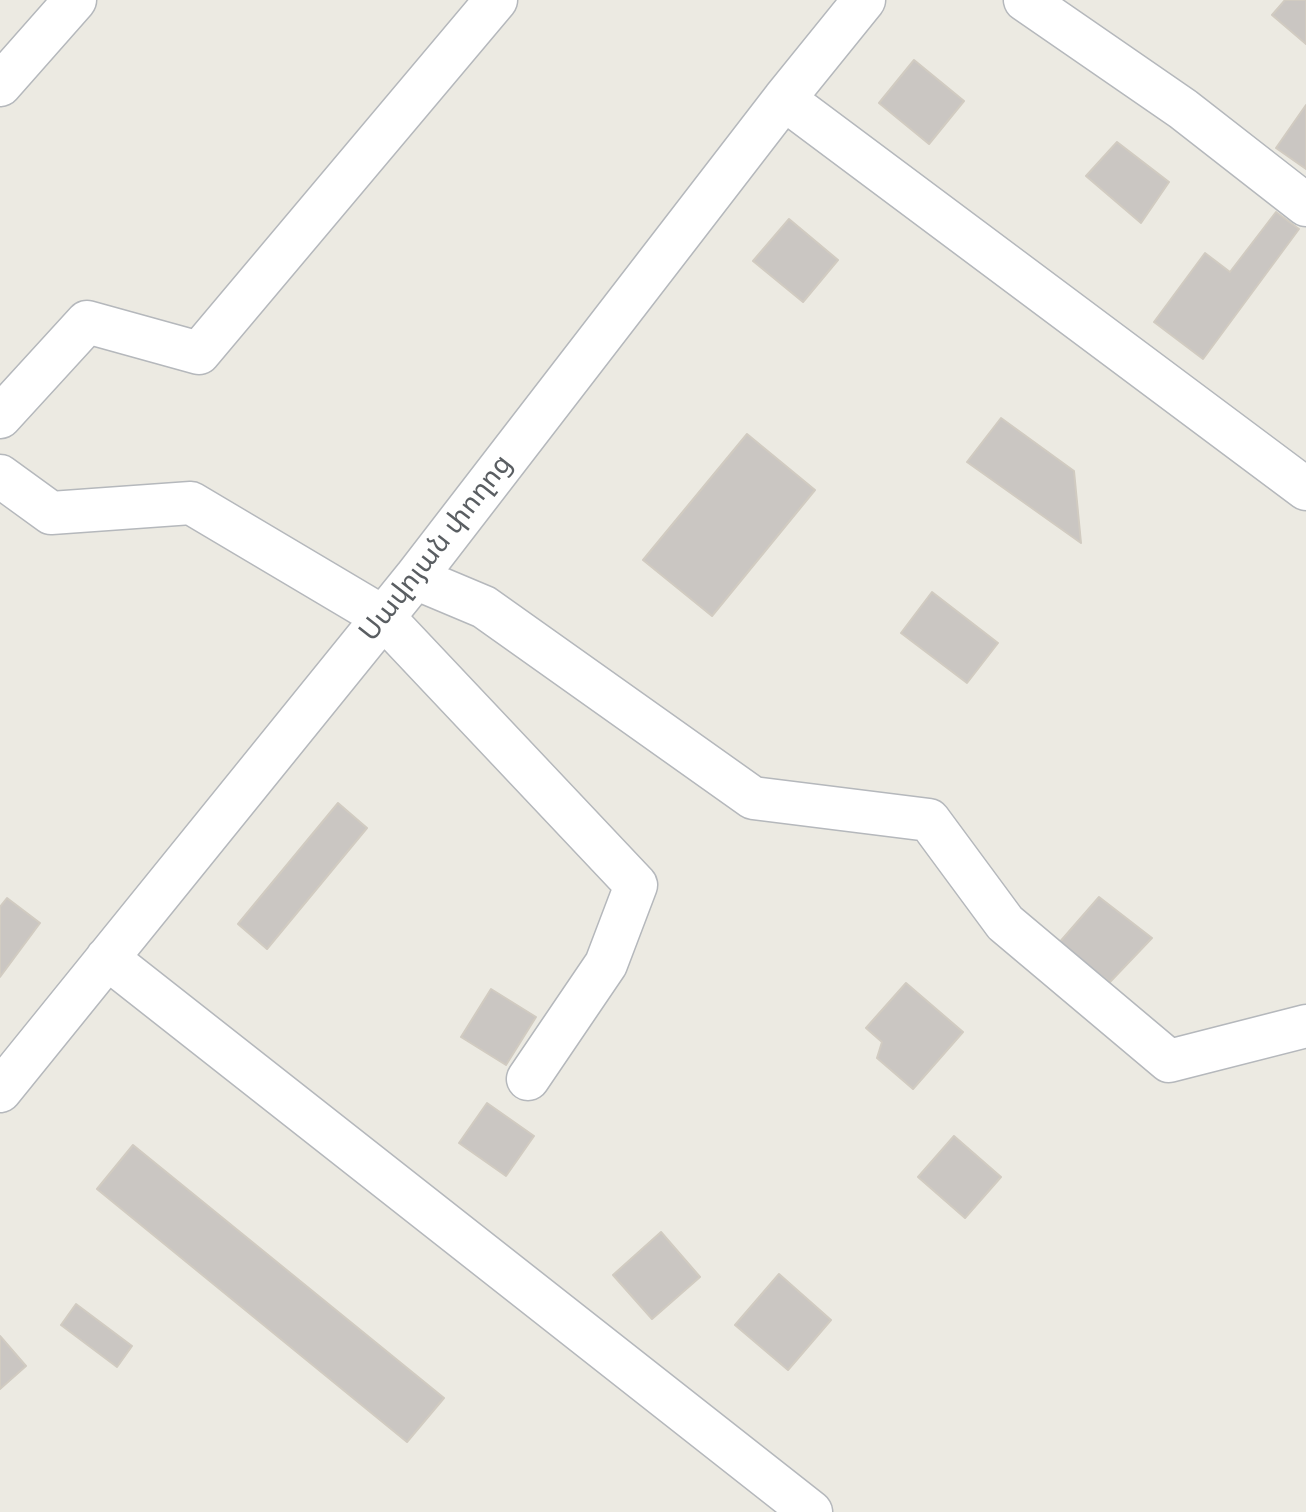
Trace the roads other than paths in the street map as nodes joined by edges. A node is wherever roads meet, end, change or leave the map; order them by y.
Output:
1 (75, 0) edge
2 (496, 0) edge
3 (864, 0) edge
4 (1025, 0) edge
5 (0, 85) edge
6 (784, 99) junction
7 (1306, 205) edge
8 (0, 417) edge
9 (0, 476) edge
10 (1306, 489) edge
11 (415, 578) junction
12 (383, 617) junction
13 (107, 958) junction
14 (1306, 1026) edge
15 (528, 1079) dead end
16 (0, 1091) edge
17 (811, 1512) edge

1 - 5 street
2 - 8 street
3 - 6 street, Սավոյան փողոց
4 - 7 street
6 - 10 street
6 - 11 street, Սավոյան փողոց
9 - 12 street
11 - 12 street, Սավոյան փողոց
11 - 14 street
12 - 13 street, Սավոյան փողոց
12 - 15 street
13 - 16 street, Սավոյան փողոց
13 - 17 street

